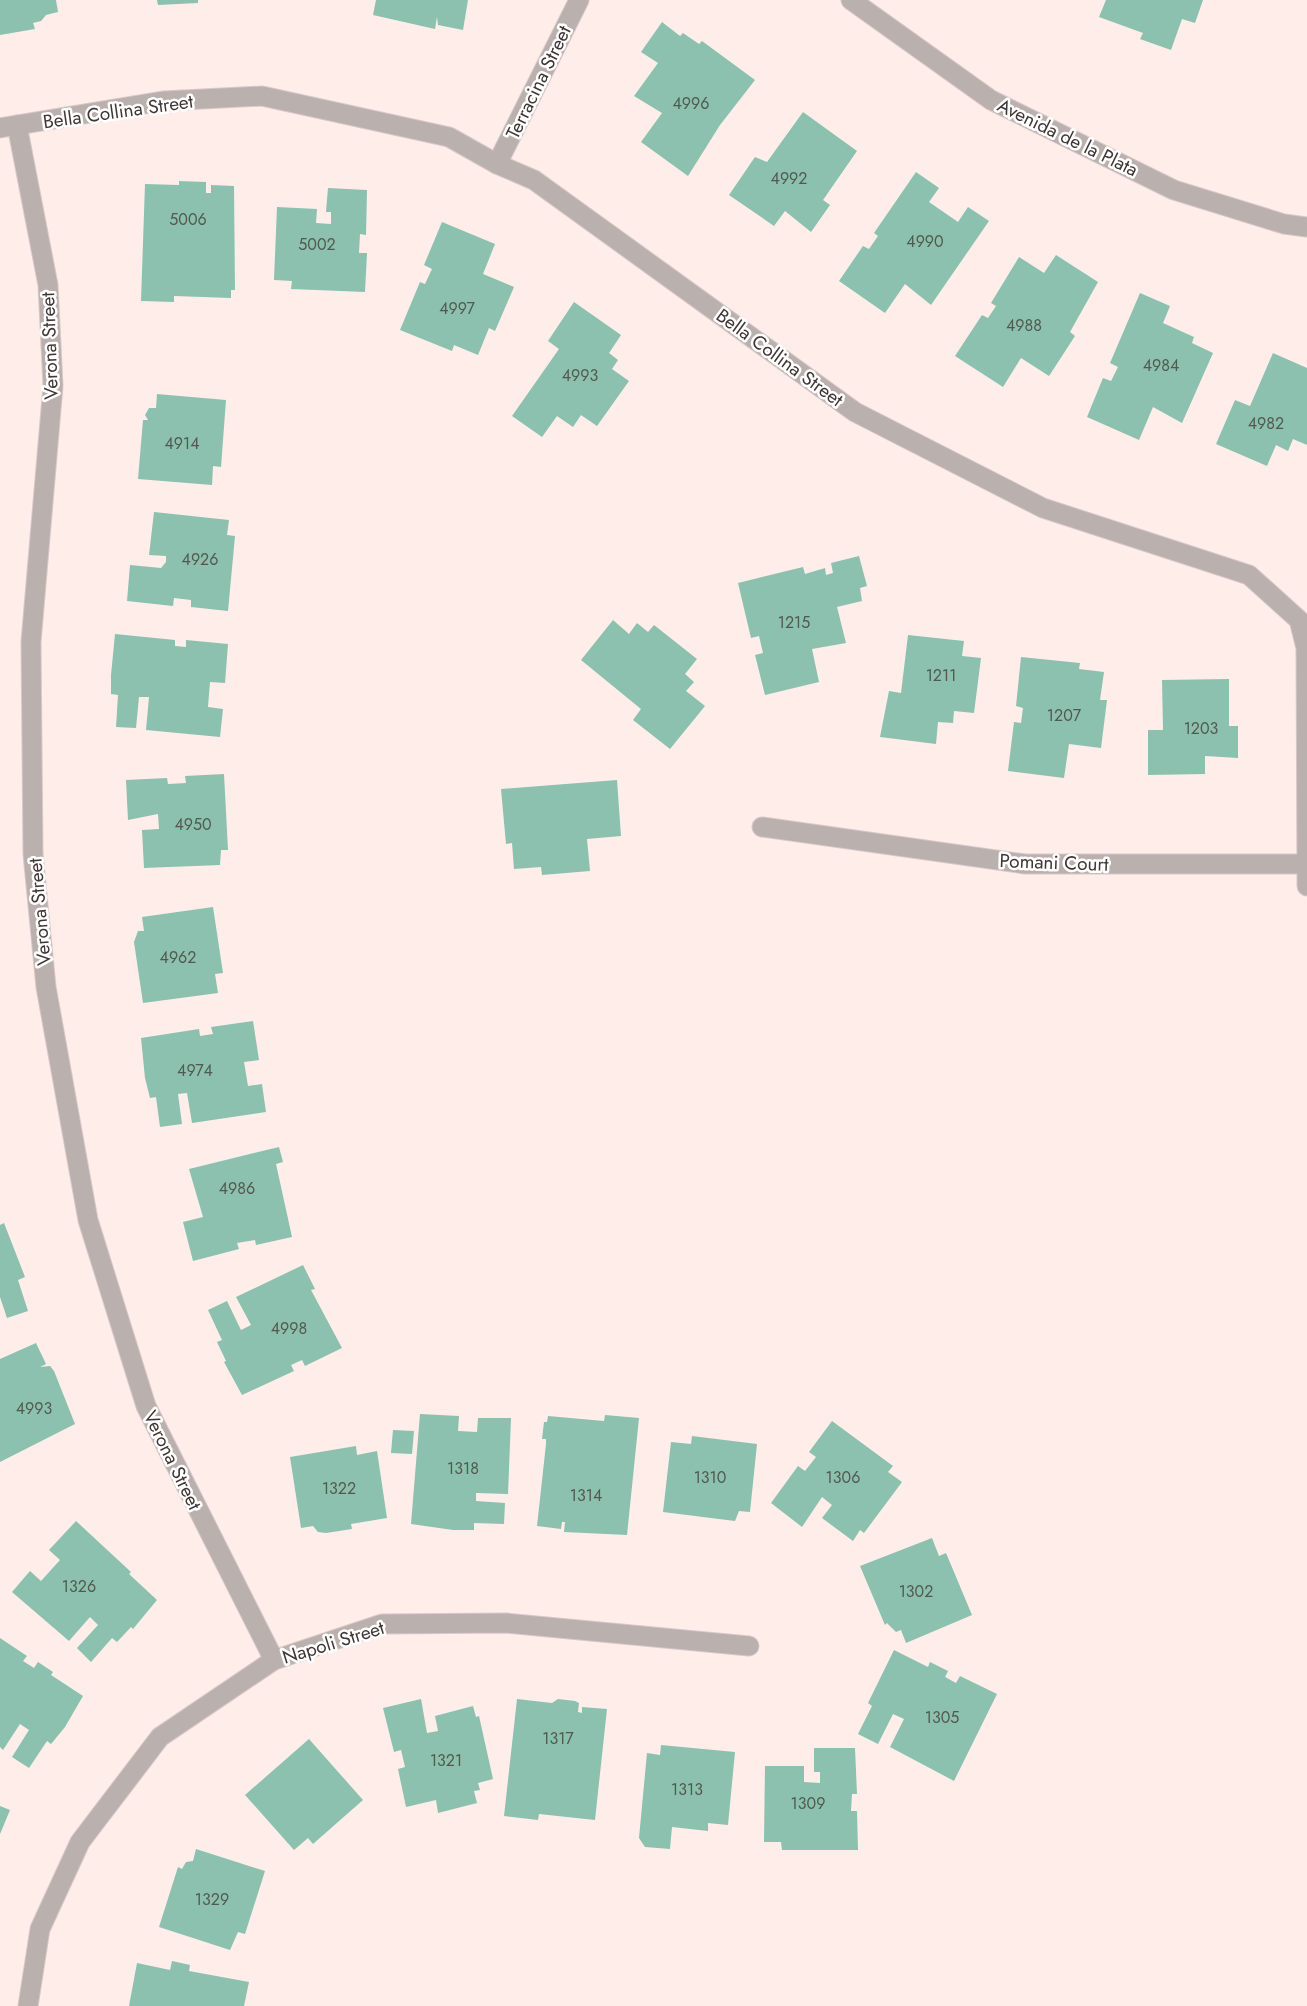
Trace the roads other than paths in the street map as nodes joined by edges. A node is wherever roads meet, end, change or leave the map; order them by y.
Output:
1 (579, 0) edge
2 (851, 0) edge
3 (9, 127) edge
4 (497, 164) junction
5 (1307, 227) edge
6 (762, 827) dead end
7 (1306, 864) edge
8 (1307, 886) edge
9 (749, 1646) dead end
10 (274, 1660) junction
11 (28, 2006) edge

1 - 4 street, Terracina Street
2 - 5 street, Avenida de la Plata
3 - 4 street, Bella Collina Street
3 - 10 street, Verona Street
4 - 7 street, Bella Collina Street
6 - 7 street, Pomani Court
7 - 8 street, Bella Collina Street
9 - 10 street, Napoli Street
10 - 11 street, Napoli Street

